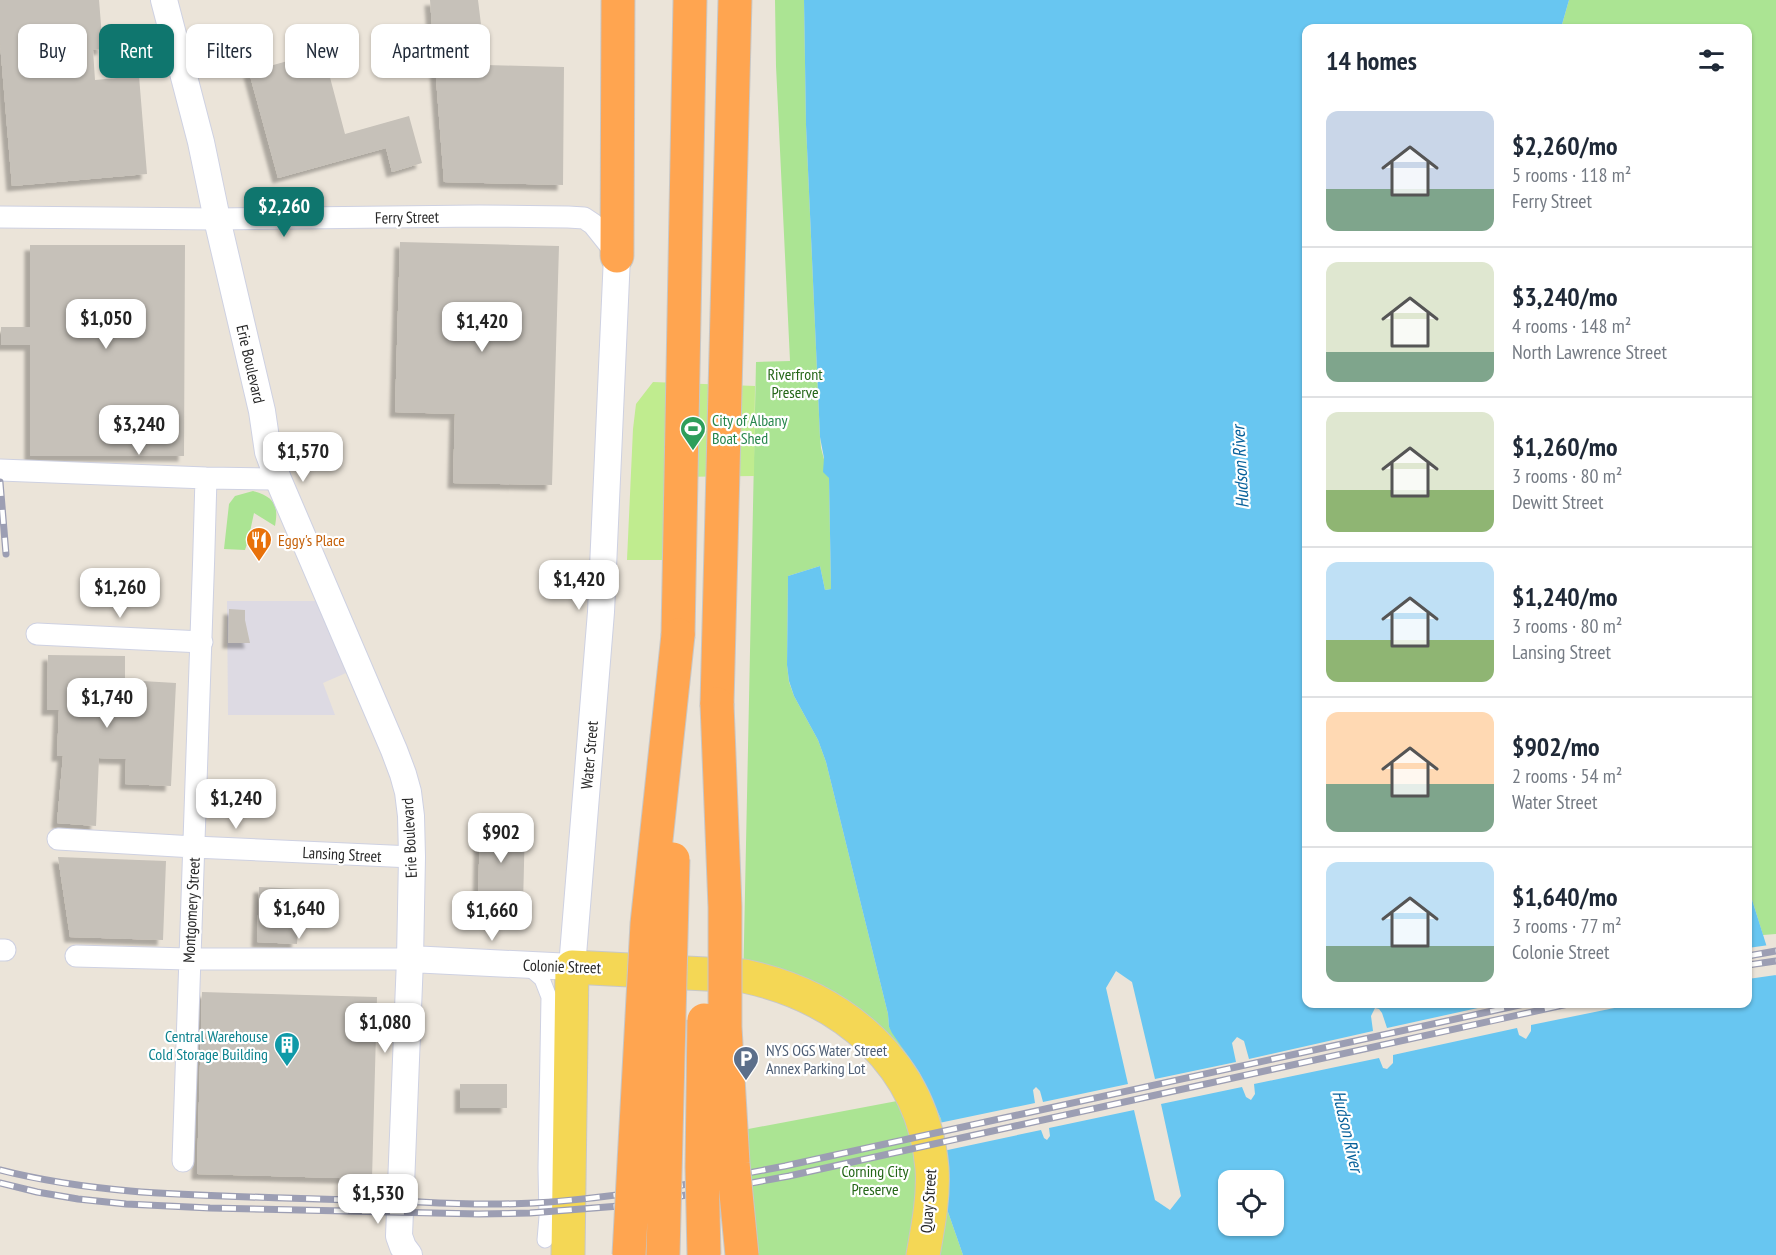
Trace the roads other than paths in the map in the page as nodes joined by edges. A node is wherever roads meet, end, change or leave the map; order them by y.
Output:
1 (164, 0) edge
2 (618, 0) edge
3 (690, 0) edge
4 (735, 0) edge
5 (0, 217) edge
6 (217, 219) junction
7 (617, 256) junction
8 (0, 470) edge
9 (206, 478) junction
10 (278, 479) junction
11 (37, 634) dead end
12 (678, 635) junction
13 (202, 642) junction
14 (717, 704) junction
15 (58, 839) dead end
16 (194, 847) junction
17 (412, 857) junction
18 (76, 956) dead end
19 (188, 959) junction
20 (410, 959) junction
21 (525, 966) junction
22 (572, 967) junction
23 (794, 990) joint
24 (183, 1161) dead end
25 (557, 1247) edge
26 (409, 1255) edge
27 (628, 1255) edge
28 (663, 1255) edge
29 (704, 1255) edge
30 (742, 1255) edge
31 (923, 1255) edge

1 - 6 street, Erie Boulevard
2 - 7 highway
3 - 12 highway
4 - 14 highway
5 - 6 street, Ferry Street
6 - 7 street, Ferry Street
6 - 10 street, Erie Boulevard
7 - 22 street, Water Street
8 - 9 street
9 - 10 street
9 - 13 street, Montgomery Street
10 - 17 street, Erie Boulevard
11 - 13 street
12 - 27 highway, bridge
12 - 28 highway, bridge
13 - 16 street, Montgomery Street
14 - 29 highway, bridge
14 - 30 highway, bridge
15 - 16 street, Lansing Street
16 - 17 street, Lansing Street
16 - 19 street, Montgomery Street
17 - 20 street, Erie Boulevard
18 - 19 street, Colonie Street
19 - 20 street, Colonie Street
19 - 24 street, Montgomery Street
20 - 21 street, Colonie Street
20 - 26 street, Erie Boulevard
21 - 22 street, Colonie Street
21 - 25 street
22 - 23 main road, Colonie Street
22 - 25 main road, Water Street
23 - 31 main road, Quay Street

